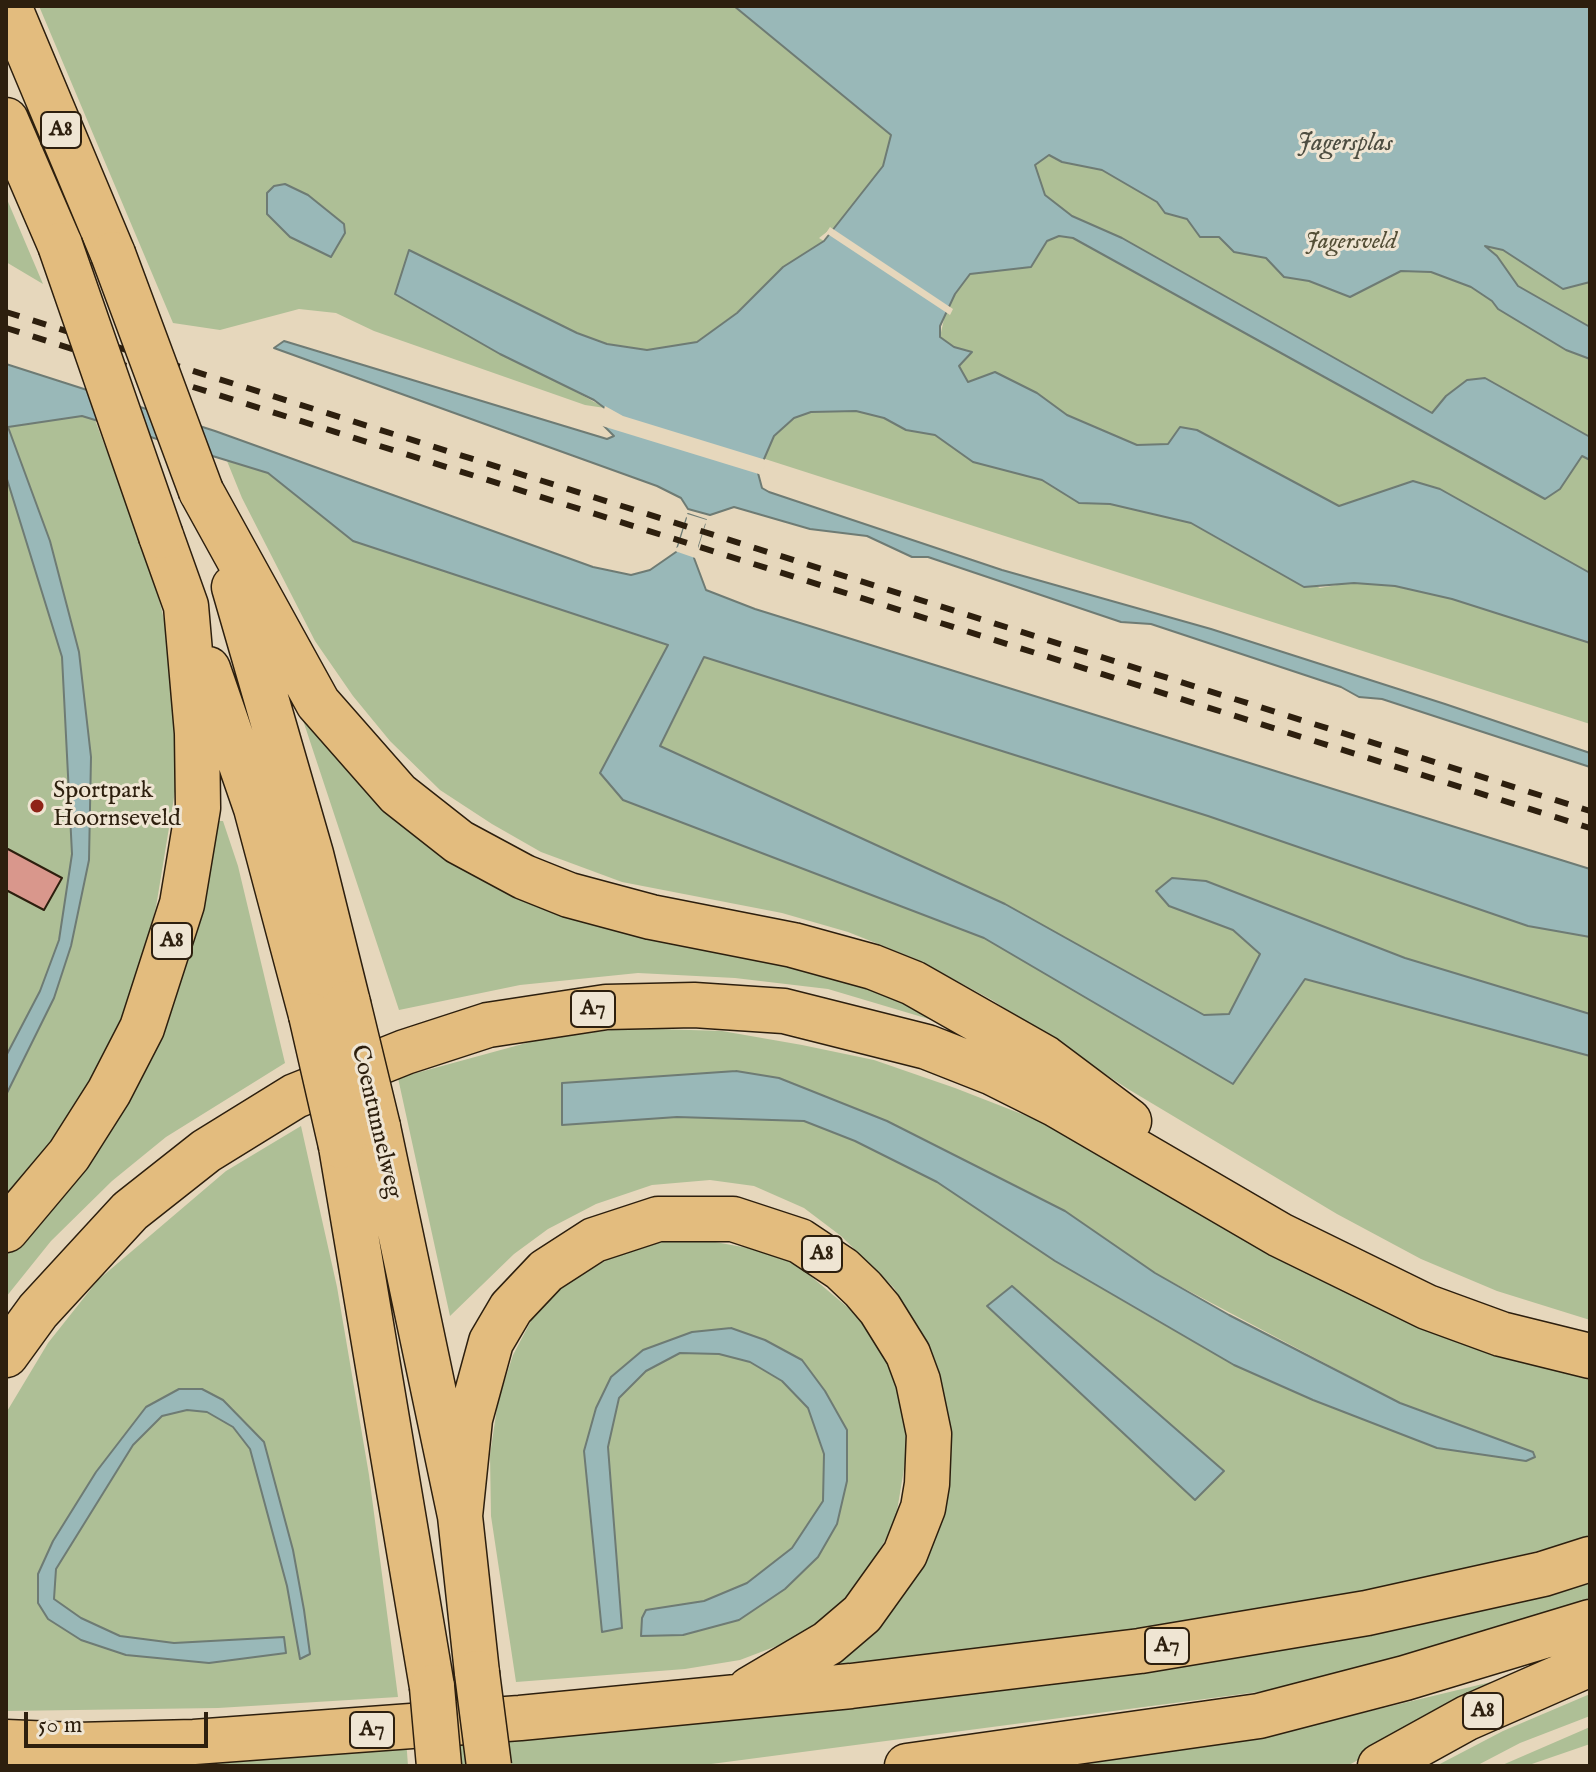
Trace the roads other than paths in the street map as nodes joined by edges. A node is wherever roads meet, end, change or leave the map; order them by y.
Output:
1 (9, 6) edge
2 (6, 120) edge
3 (233, 559) junction
4 (186, 606) junction
5 (330, 1009) junction
6 (359, 1136) junction
7 (1250, 1216) junction
8 (6, 1230) edge
9 (6, 1355) edge
10 (1590, 1356) edge
11 (460, 1516) junction
12 (1590, 1559) edge
13 (1590, 1622) edge
14 (1590, 1664) edge
15 (737, 1696) junction
16 (6, 1742) edge
17 (439, 1766) edge
18 (489, 1766) edge
19 (907, 1766) edge
20 (1380, 1766) edge

1 - 3 highway, A8, bridge
2 - 4 highway, A8, bridge
3 - 5 highway, Coentunnelweg / A8
3 - 7 highway, A7
4 - 5 highway, Coentunnelweg / A8
4 - 8 highway, A8
5 - 6 highway, Coentunnelweg / A8, bridge
6 - 11 highway, Coentunnelweg / A8
6 - 17 highway, Coentunnelweg / A8, bridge
7 - 9 highway, A7
7 - 10 highway, A7
11 - 15 highway, A8
11 - 18 highway, Coentunnelweg / A8, bridge
12 - 15 highway, A7
13 - 19 highway
14 - 20 highway, A8
15 - 16 highway, A7

